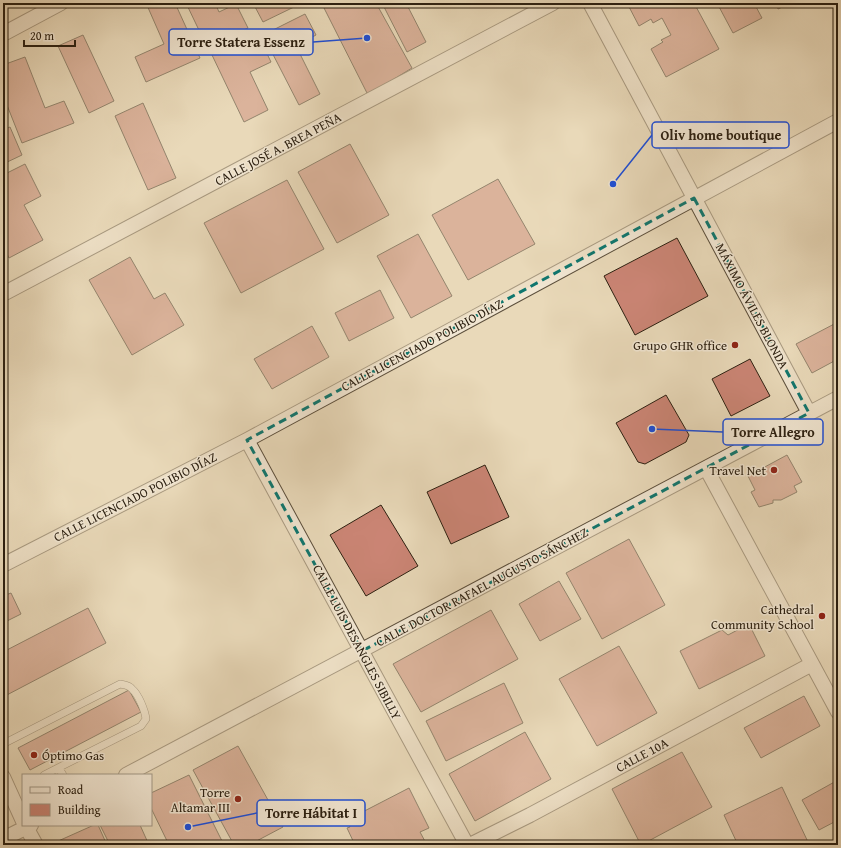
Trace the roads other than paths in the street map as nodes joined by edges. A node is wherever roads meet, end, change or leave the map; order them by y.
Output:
1 (61, 3) edge
2 (553, 3) edge
3 (590, 3) edge
4 (3, 34) edge
5 (838, 121) edge
6 (694, 198) junction
7 (3, 294) edge
8 (838, 398) edge
9 (810, 413) junction
10 (247, 440) junction
11 (706, 468) junction
12 (3, 566) edge
13 (362, 651) junction
14 (812, 664) junction
15 (838, 712) edge
16 (3, 744) edge
17 (59, 768) junction
18 (46, 774) edge
19 (62, 774) edge
20 (128, 774) edge
21 (3, 777) edge
22 (22, 817) edge
23 (24, 826) edge
24 (26, 826) edge
25 (3, 839) edge
26 (36, 845) edge
27 (467, 845) edge
28 (470, 845) edge

1 - 4 street
2 - 7 street, CALLE JOSÉ A. BREA PEÑA
3 - 6 street, MÁXIMO ÁVILES BLONDA
5 - 6 street, CALLE LICENCIADO POLIBIO DÍAZ
6 - 9 street, MÁXIMO ÁVILES BLONDA
6 - 10 street, CALLE LICENCIADO POLIBIO DÍAZ
8 - 9 street, CALLE DOCTOR RAFAEL AUGUSTO SÁNCHEZ
9 - 11 street, CALLE DOCTOR RAFAEL AUGUSTO SÁNCHEZ
10 - 12 street, CALLE LICENCIADO POLIBIO DÍAZ
10 - 13 street, CALLE LUIS DESANGLES SIBILLY
11 - 13 street, CALLE DOCTOR RAFAEL AUGUSTO SÁNCHEZ
11 - 14 street
13 - 20 street, CALLE DOCTOR RAFAEL AUGUSTO SÁNCHEZ
13 - 27 street, CALLE LUIS DESANGLES SIBILLY
14 - 15 street
14 - 28 street, CALLE 10A
16 - 17 lane
17 - 18 lane
17 - 19 lane
21 - 22 street
23 - 25 street
24 - 26 street

